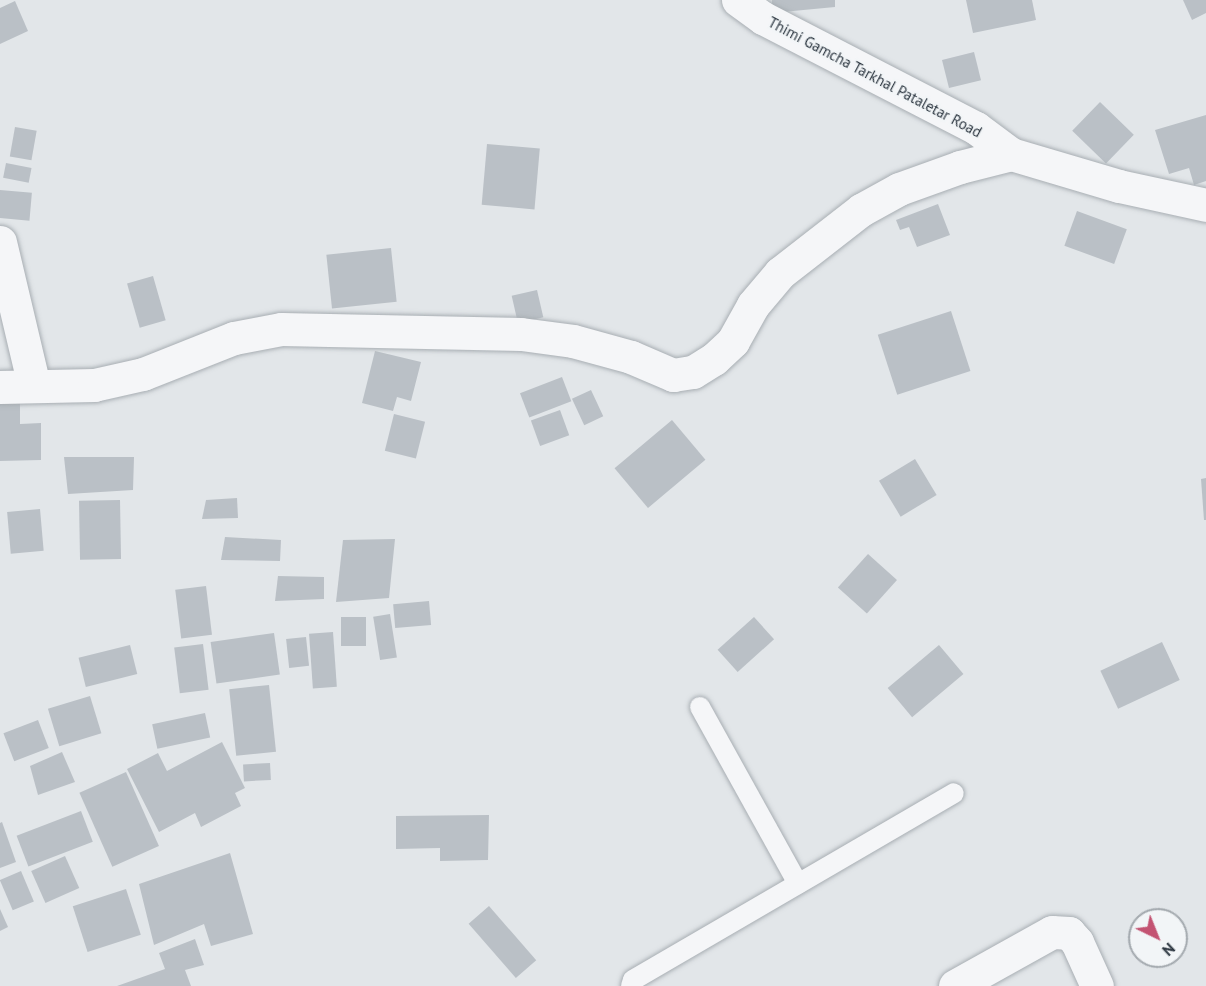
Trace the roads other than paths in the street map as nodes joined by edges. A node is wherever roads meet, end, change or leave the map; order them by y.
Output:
1 (738, 0) edge
2 (1011, 154) junction
3 (1206, 205) edge
4 (0, 242) edge
5 (34, 386) junction
6 (0, 387) edge
7 (700, 707) dead end
8 (954, 793) dead end
9 (798, 884) junction
10 (631, 986) edge
11 (955, 986) edge
12 (1097, 986) edge

1 - 2 street, Thimi Gamcha Tarkhal Pataletar Road
2 - 3 street
2 - 5 street
4 - 5 street
5 - 6 street
7 - 9 lane
8 - 9 lane
9 - 10 lane
11 - 12 street

